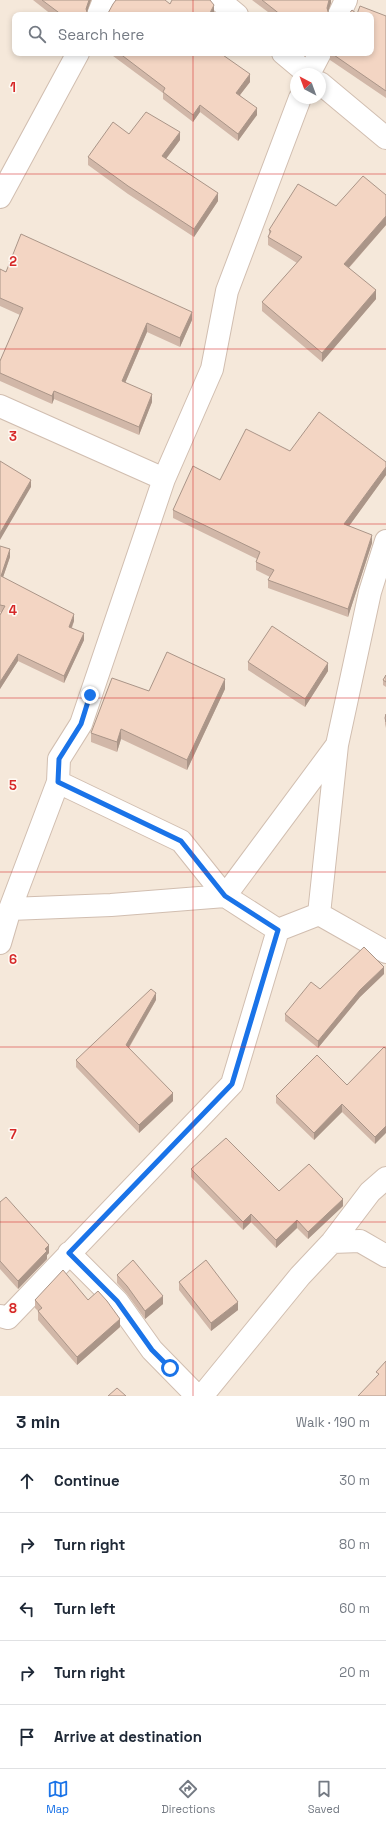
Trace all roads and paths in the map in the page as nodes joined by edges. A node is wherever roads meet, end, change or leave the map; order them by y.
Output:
1 (104, 0) edge
2 (219, 0) edge
3 (346, 0) edge
4 (99, 12) edge
5 (233, 12) edge
6 (340, 12) edge
7 (76, 56) edge
8 (287, 56) edge
9 (318, 56) edge
10 (302, 68) edge
11 (312, 68) edge
12 (326, 89) edge
13 (298, 104) edge
14 (386, 138) edge
15 (0, 197) edge
16 (0, 406) edge
17 (164, 479) junction
18 (386, 542) edge
19 (337, 745) junction
20 (58, 782) junction
21 (225, 896) junction
22 (10, 909) junction
23 (319, 914) junction
24 (278, 930) junction
25 (0, 943) edge
26 (386, 952) edge
27 (386, 1178) edge
28 (332, 1242) junction
29 (69, 1253) junction
30 (386, 1256) edge
31 (0, 1316) edge
32 (197, 1396) edge
33 (202, 1396) edge

1 - 4 street
2 - 5 street
3 - 6 street
7 - 15 street
8 - 10 street
9 - 11 street
12 - 14 street
13 - 17 street
16 - 17 street
17 - 20 street
18 - 19 street
19 - 21 street
19 - 23 street
20 - 21 street
20 - 22 street
21 - 22 street
21 - 24 street
22 - 25 street
23 - 24 street
23 - 26 street
24 - 29 street
27 - 28 street
28 - 30 street
28 - 33 street
29 - 31 street
29 - 32 street

